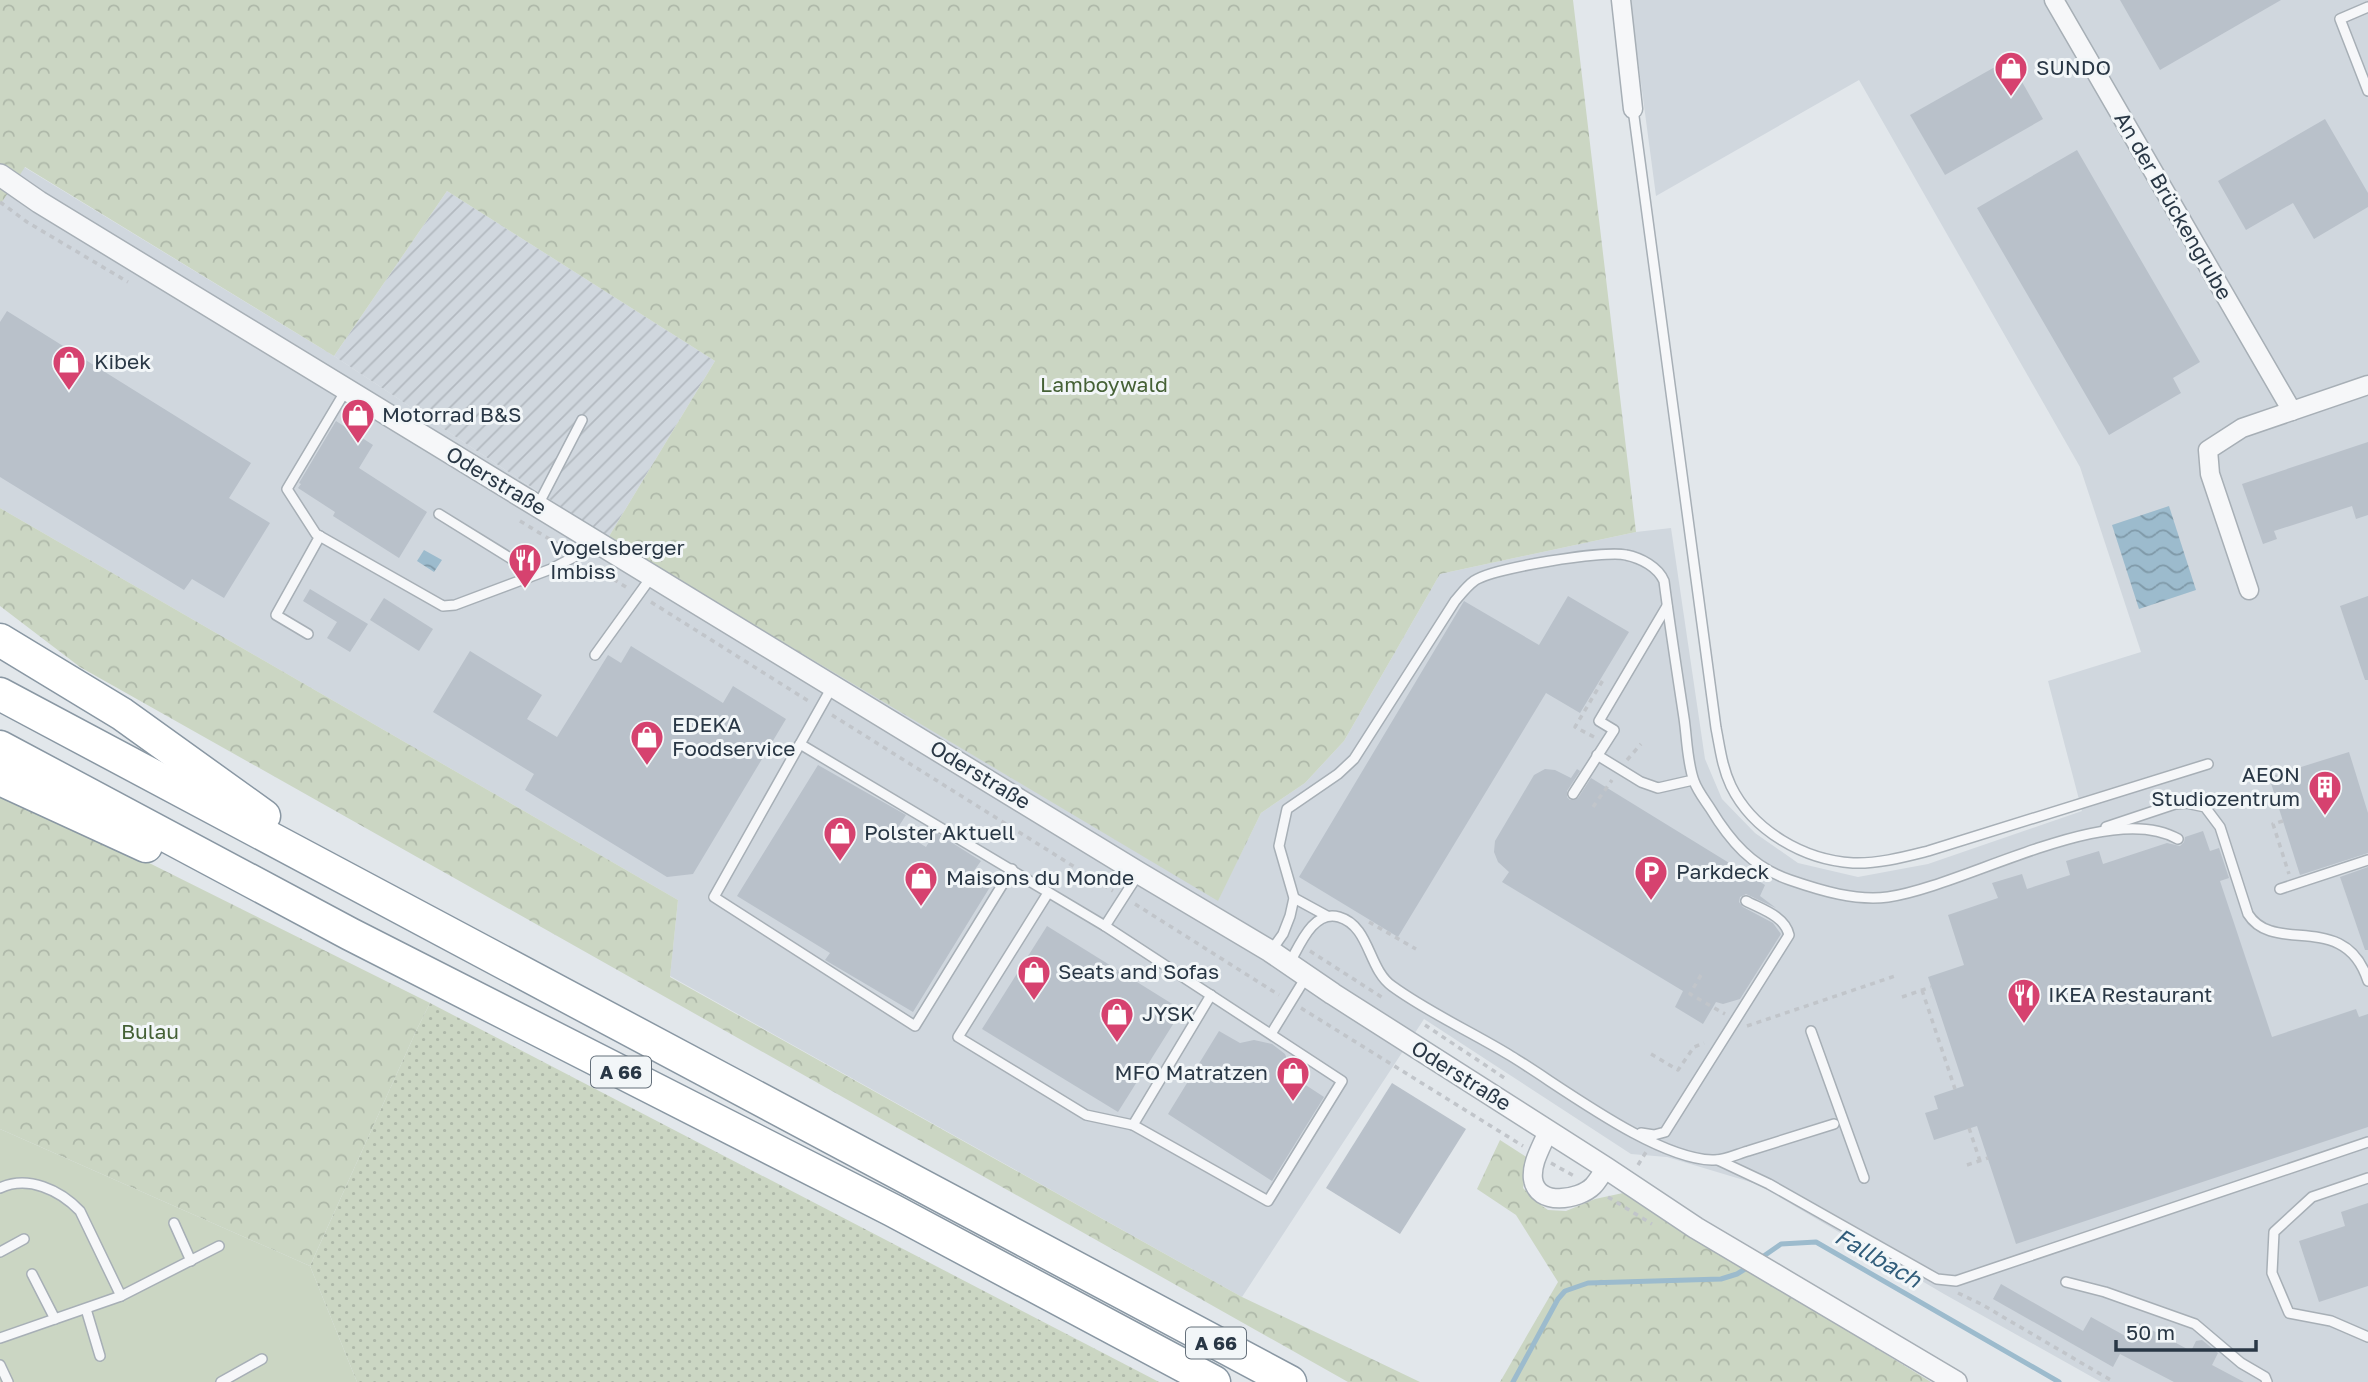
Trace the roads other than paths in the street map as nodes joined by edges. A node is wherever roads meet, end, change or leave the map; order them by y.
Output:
1 (1621, 0) edge
2 (2056, 1) edge
3 (2368, 7) edge
4 (2368, 91) edge
5 (1633, 109) joint
6 (0, 175) edge
7 (2368, 385) edge
8 (346, 390) junction
9 (2292, 411) junction
10 (582, 420) dead end
11 (537, 506) junction
12 (439, 514) dead end
13 (320, 536) junction
14 (590, 538) junction
15 (536, 574) junction
16 (652, 576) junction
17 (2249, 590) dead end
18 (1667, 606) junction
19 (308, 634) dead end
20 (0, 640) edge
21 (595, 654) dead end
22 (833, 686) junction
23 (0, 694) edge
24 (800, 744) junction
25 (0, 747) edge
26 (1597, 755) junction
27 (2208, 764) dead end
28 (0, 779) edge
29 (1693, 780) junction
30 (1573, 794) dead end
31 (2080, 835) junction
32 (2178, 839) dead end
33 (2368, 860) edge
34 (1012, 869) junction
35 (1139, 873) junction
36 (364, 888) junction
37 (2280, 890) dead end
38 (1048, 893) junction
39 (1294, 898) junction
40 (1746, 901) dead end
41 (1332, 916) junction
42 (1105, 926) junction
43 (349, 934) junction
44 (1270, 951) junction
45 (1289, 964) junction
46 (1307, 976) junction
47 (2368, 981) edge
48 (1211, 995) junction
49 (1811, 1031) dead end
50 (1271, 1034) junction
51 (1834, 1124) dead end
52 (1132, 1125) junction
53 (1626, 1128) junction
54 (1548, 1131) junction
55 (2368, 1142) edge
56 (1718, 1160) junction
57 (1606, 1168) junction
58 (1864, 1178) dead end
59 (2368, 1178) edge
60 (0, 1188) edge
61 (174, 1223) dead end
62 (24, 1239) dead end
63 (219, 1246) dead end
64 (0, 1252) edge
65 (191, 1261) junction
66 (32, 1274) dead end
67 (2066, 1282) dead end
68 (121, 1296) junction
69 (86, 1309) junction
70 (55, 1319) junction
71 (2368, 1337) edge
72 (0, 1338) edge
73 (100, 1356) dead end
74 (262, 1359) dead end
75 (0, 1365) edge
76 (8, 1382) edge
77 (221, 1382) edge
78 (1214, 1382) edge
79 (1290, 1382) edge
80 (1956, 1382) edge
81 (2267, 1382) edge

1 - 5 street
2 - 9 street, An der Brückengrube
3 - 4 lane
5 - 27 lane
6 - 8 street, Oderstraße
7 - 9 street
8 - 11 street, Oderstraße
8 - 13 lane
9 - 17 street
10 - 11 lane
11 - 14 street, Oderstraße
12 - 15 lane
13 - 15 lane
13 - 19 lane
14 - 15 lane
14 - 16 street, Oderstraße
16 - 21 lane
16 - 22 street, Oderstraße
18 - 26 lane
18 - 29 lane
18 - 39 lane
20 - 36 highway
22 - 24 lane
22 - 35 street, Oderstraße
23 - 36 highway, A 66
24 - 34 lane
24 - 34 lane
25 - 43 highway, A 66
26 - 29 lane
26 - 30 lane
28 - 43 highway
29 - 31 lane
31 - 32 lane
31 - 47 lane
33 - 37 lane
34 - 38 lane
35 - 42 lane
35 - 44 street, Oderstraße
36 - 79 highway, A 66
38 - 42 lane
38 - 52 lane
39 - 41 lane
39 - 44 lane
40 - 53 lane
41 - 45 lane
41 - 53 lane
42 - 48 lane
43 - 78 highway, A 66
44 - 45 street, Oderstraße
45 - 46 street, Oderstraße
46 - 50 lane
46 - 54 street, Oderstraße
48 - 50 lane
48 - 52 lane
49 - 58 lane
50 - 52 lane
51 - 56 lane
53 - 56 lane
54 - 57 street, Oderstraße
54 - 57 street
55 - 56 lane
57 - 80 street, Oderstraße
59 - 71 lane
60 - 68 lane
61 - 65 lane
62 - 64 lane
63 - 65 lane
65 - 68 lane
66 - 70 lane
67 - 81 lane
68 - 69 lane
69 - 70 lane
69 - 73 lane
70 - 72 lane
74 - 77 lane
75 - 76 lane

